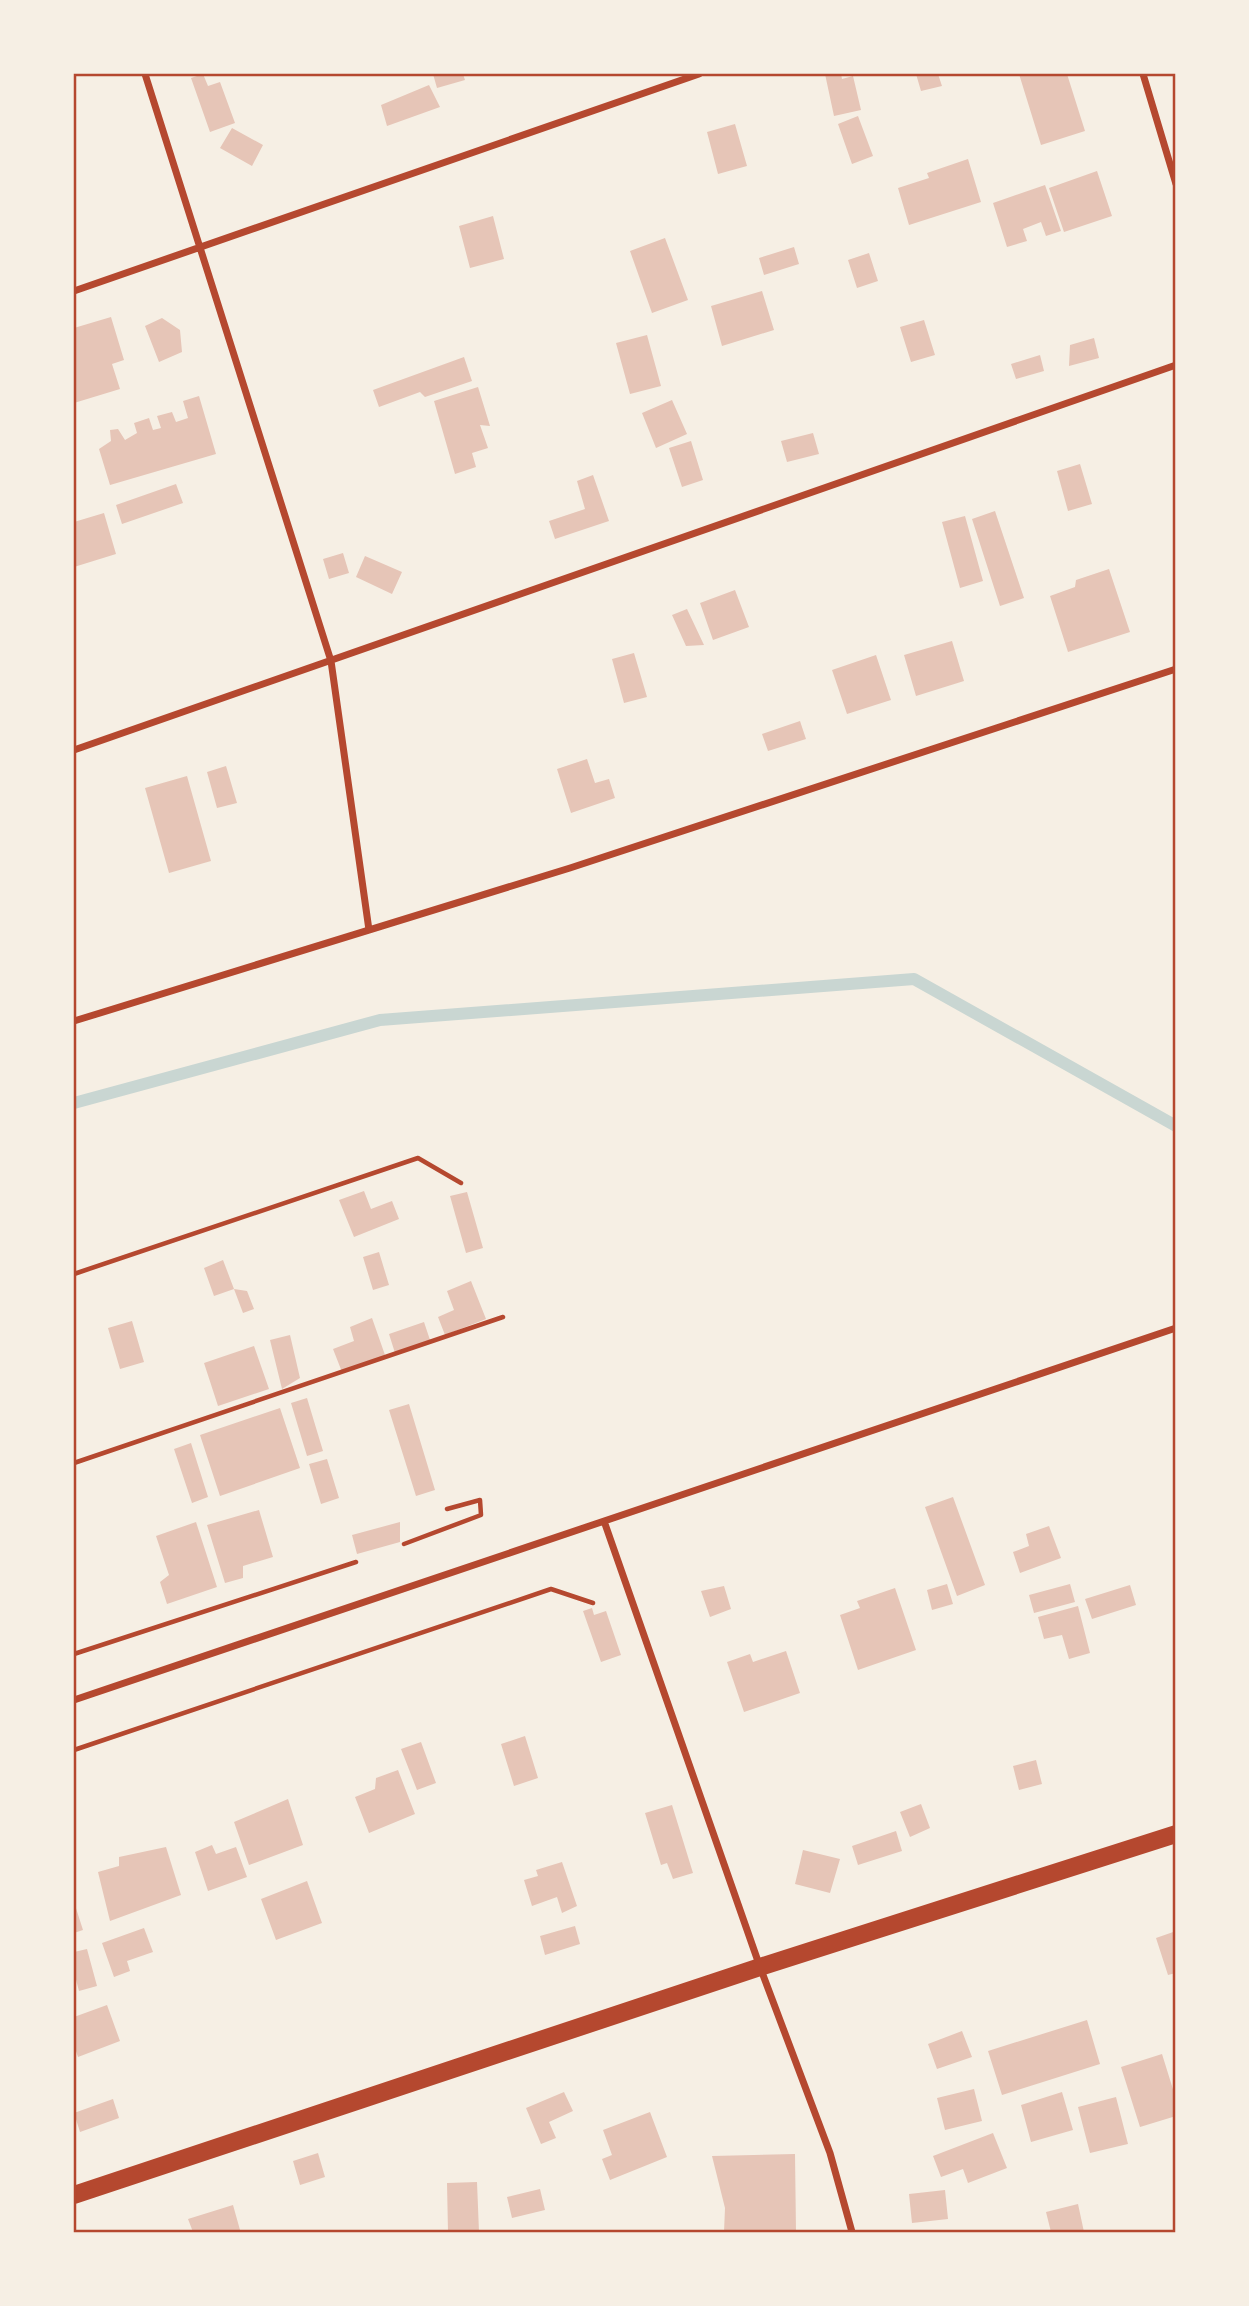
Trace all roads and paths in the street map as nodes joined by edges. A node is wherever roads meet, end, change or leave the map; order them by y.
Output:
1 (145, 74) edge
2 (699, 74) edge
3 (1143, 74) edge
4 (1175, 184) edge
5 (202, 247) junction
6 (74, 291) edge
7 (1175, 365) edge
8 (331, 661) junction
9 (1175, 669) edge
10 (74, 750) edge
11 (369, 930) junction
12 (74, 1021) edge
13 (461, 1183) dead end
14 (74, 1274) edge
15 (503, 1317) dead end
16 (1175, 1328) edge
17 (74, 1463) edge
18 (447, 1509) dead end
19 (604, 1521) junction
20 (404, 1544) dead end
21 (356, 1562) dead end
22 (593, 1603) dead end
23 (74, 1654) edge
24 (74, 1700) edge
25 (74, 1750) edge
26 (1175, 1834) edge
27 (760, 1967) junction
28 (74, 2195) edge
29 (852, 2232) edge

1 - 5 street
2 - 5 street
3 - 4 street
5 - 6 street
5 - 8 street
7 - 8 street
8 - 10 street
8 - 11 street
9 - 11 street
11 - 12 street
13 - 14 path
15 - 17 path
16 - 19 street
18 - 20 path
19 - 24 street
19 - 27 street
21 - 23 path
22 - 25 path
26 - 27 main road
27 - 28 main road
27 - 29 street

